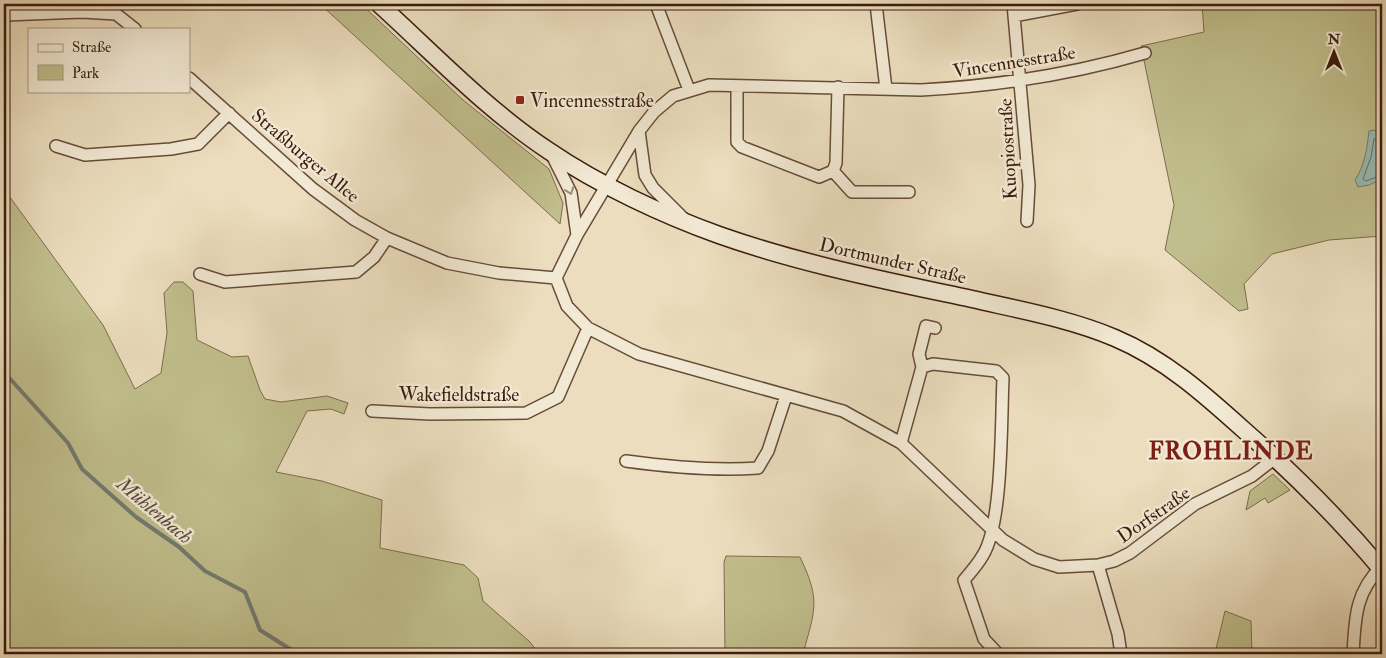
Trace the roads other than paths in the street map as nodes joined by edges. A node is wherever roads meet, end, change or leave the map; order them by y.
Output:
1 (379, 4) edge
2 (656, 4) edge
3 (876, 4) edge
4 (1013, 4) edge
5 (1077, 4) edge
6 (5, 15) dead end
7 (1014, 16) junction
8 (134, 28) edge
9 (1145, 53) dead end
10 (190, 79) edge
11 (1020, 79) junction
12 (737, 86) junction
13 (838, 87) junction
14 (886, 89) junction
15 (689, 90) junction
16 (229, 113) junction
17 (639, 132) junction
18 (56, 146) dead end
19 (549, 152) junction
20 (832, 171) junction
21 (608, 184) junction
22 (909, 192) dead end
23 (1027, 221) dead end
24 (688, 223) junction
25 (577, 235) junction
26 (387, 238) junction
27 (200, 274) dead end
28 (556, 278) junction
29 (588, 328) junction
30 (935, 328) dead end
31 (922, 367) junction
32 (786, 396) junction
33 (372, 411) dead end
34 (901, 444) junction
35 (1275, 458) junction
36 (626, 461) dead end
37 (993, 528) junction
38 (1098, 565) junction
39 (1382, 568) edge
40 (998, 654) edge
41 (1121, 654) edge
42 (1352, 654) edge

1 - 19 main road, Dortmunder Straße
2 - 15 street
3 - 14 street
4 - 7 street, Kuopiostraße
5 - 7 street
6 - 8 street
7 - 11 street, Kuopiostraße
9 - 11 street, Vincennesstraße
10 - 16 street, Straßburger Allee
11 - 14 street, Vincennesstraße
11 - 23 street, Kuopiostraße
12 - 13 street, Vincennesstraße
12 - 15 street, Vincennesstraße
12 - 20 street
13 - 14 street, Vincennesstraße
13 - 20 street
15 - 17 street, Vincennesstraße
16 - 18 street, Straßburger Allee
16 - 26 street, Straßburger Allee
17 - 21 street, Vincennesstraße
17 - 24 street
19 - 21 main road, Dortmunder Straße
19 -> 25 street
20 - 22 street
21 - 24 main road, Dortmunder Straße
21 - 25 street
24 - 35 main road, Dortmunder Straße
25 - 28 street
26 - 27 street
26 - 28 street, Straßburger Allee
28 - 29 street
29 - 32 street
29 - 33 street, Wakefieldstraße
30 - 31 street
31 - 34 street
31 - 37 street
32 - 34 street
32 - 36 street
34 - 37 street
35 - 38 street, Dorfstraße
35 - 39 main road, Dortmunder Straße
37 - 38 street, Dorfstraße
37 - 40 street
38 - 41 street
39 - 42 street

